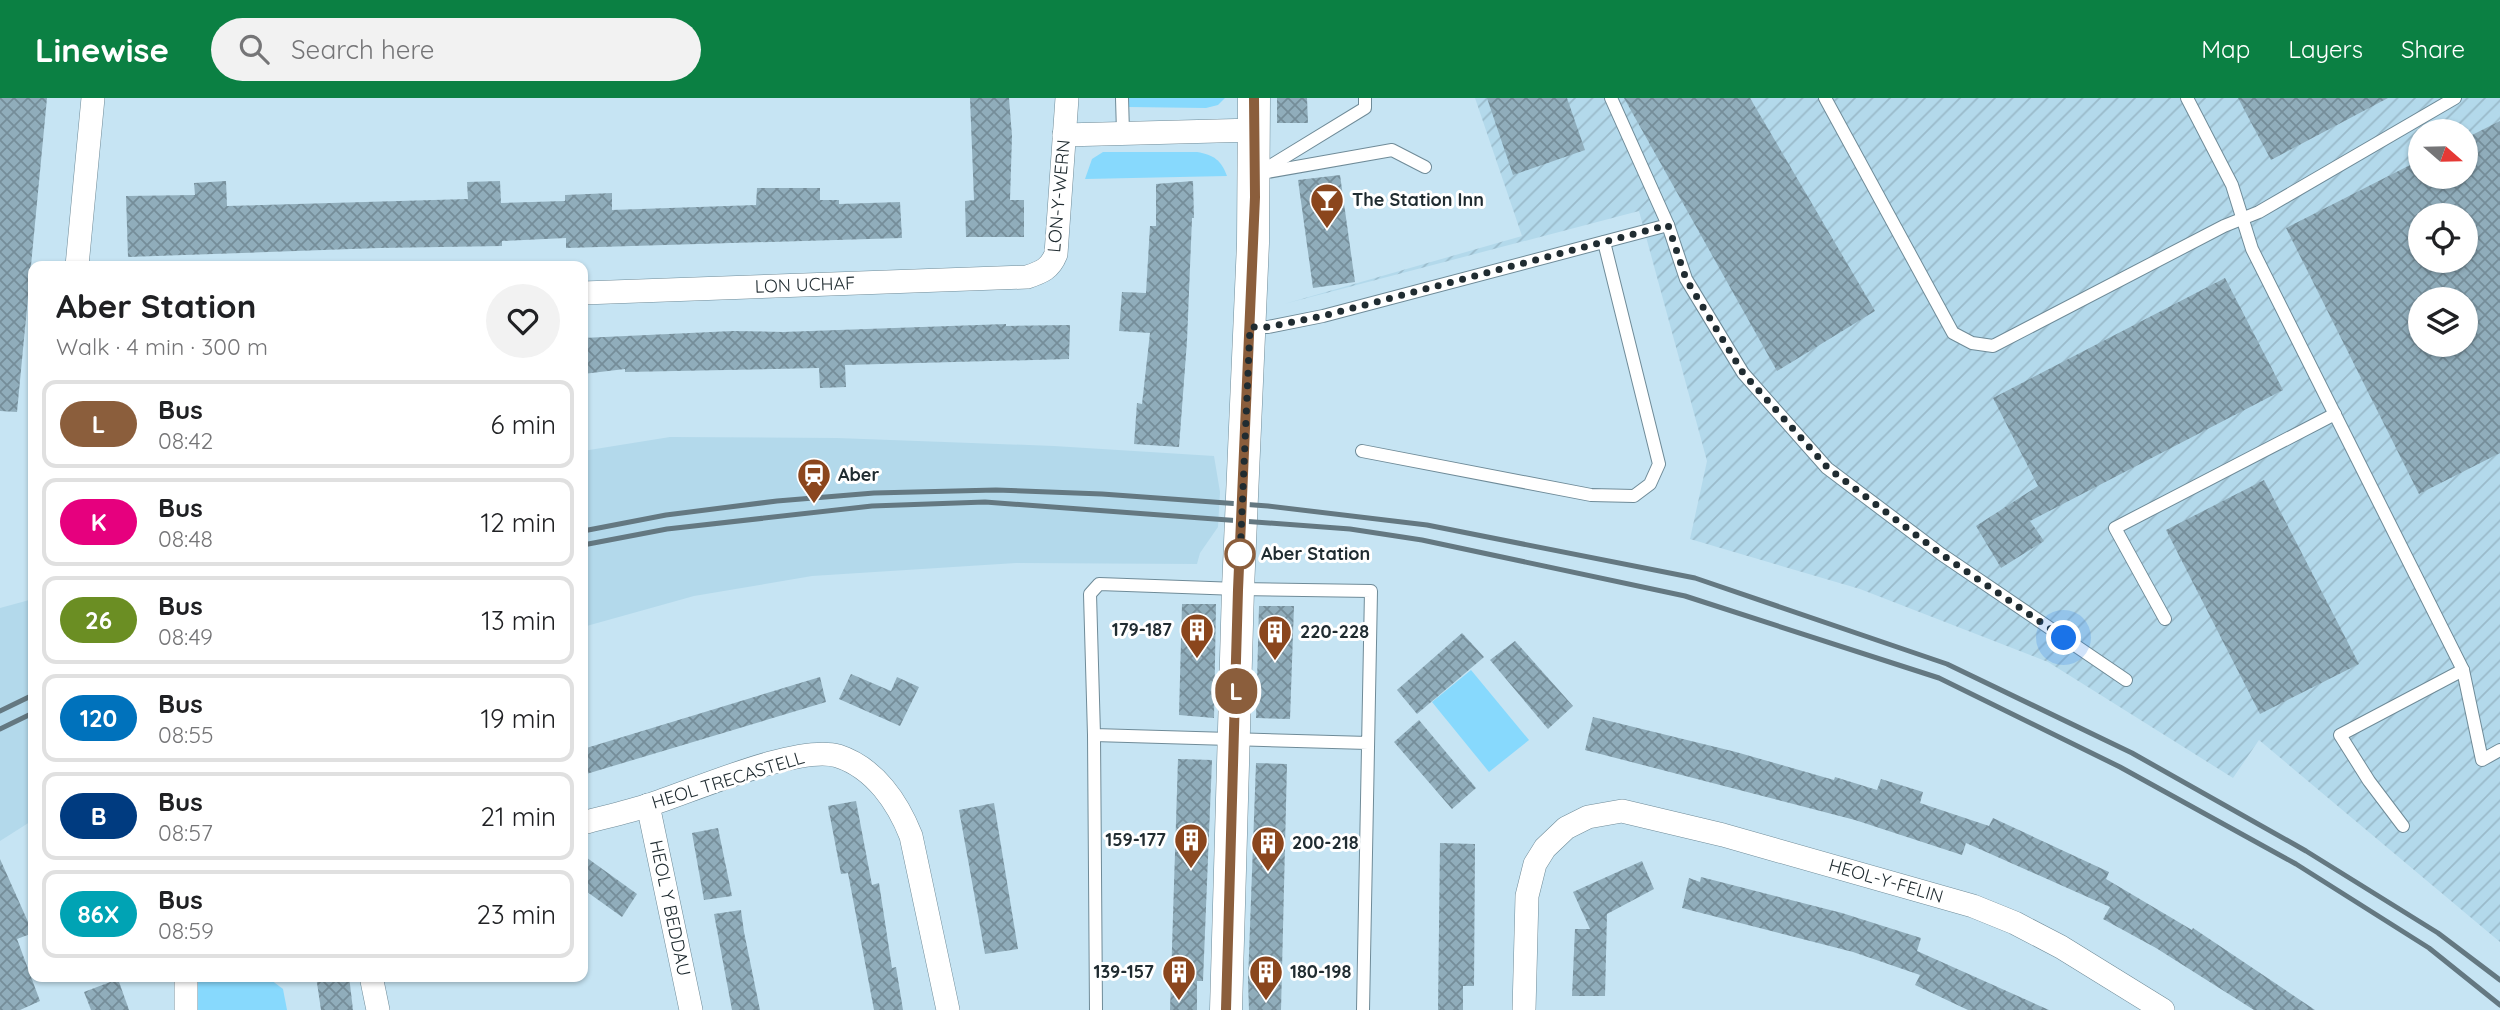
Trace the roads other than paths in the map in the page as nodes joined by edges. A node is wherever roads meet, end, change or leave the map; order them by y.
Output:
1 (93, 98) edge
2 (1067, 98) edge
3 (1122, 98) edge
4 (1254, 98) edge
5 (1365, 98) edge
6 (1611, 98) edge
7 (1825, 98) edge
8 (2187, 98) edge
9 (2455, 98) edge
10 (1255, 130) junction
11 (1123, 132) junction
12 (1064, 135) junction
13 (1425, 167) dead end
14 (1255, 174) junction
15 (2241, 220) junction
16 (1668, 225) junction
17 (1604, 242) junction
18 (77, 261) edge
19 (1027, 277) joint
20 (588, 293) edge
21 (1250, 327) junction
22 (2335, 414) junction
23 (1362, 451) dead end
24 (1238, 590) junction
25 (2165, 619) dead end
26 (2463, 670) junction
27 (2126, 680) dead end
28 (1094, 735) junction
29 (1235, 739) junction
30 (1368, 743) junction
31 (2500, 750) edge
32 (648, 805) junction
33 (588, 822) edge
34 (2403, 826) dead end
35 (186, 982) edge
36 (373, 982) edge
37 (186, 1010) edge
38 (378, 1010) edge
39 (691, 1010) edge
40 (948, 1010) edge
41 (1096, 1010) edge
42 (1226, 1010) edge
43 (1363, 1010) edge
44 (1524, 1010) edge
45 (2163, 1010) edge

1 - 18 street
2 - 12 street, LON-Y-WERN
3 - 11 lane
4 - 10 main road
5 - 14 lane
6 - 16 lane
7 - 15 lane
8 - 15 lane
9 - 15 lane
10 - 11 street
10 - 14 main road
11 - 12 street
12 - 19 street, LON-Y-WERN
13 - 14 lane
14 - 21 main road
15 - 22 lane
16 - 17 lane
16 - 27 lane
17 - 21 lane
17 - 23 lane
19 - 20 street, LON UCHAF
21 - 24 main road
22 - 25 lane
22 - 26 lane
24 - 28 lane
24 - 29 main road
24 - 30 lane
26 - 31 lane
26 - 34 lane
28 - 29 lane
28 - 41 lane
29 - 30 lane
29 - 42 main road
30 - 43 lane
32 - 33 street, HEOL TRECASTELL
32 - 39 street, HEOL Y BEDDAU
32 - 40 street, HEOL TRECASTELL
35 - 37 street
36 - 38 street
44 - 45 street, HEOL-Y-FELIN

